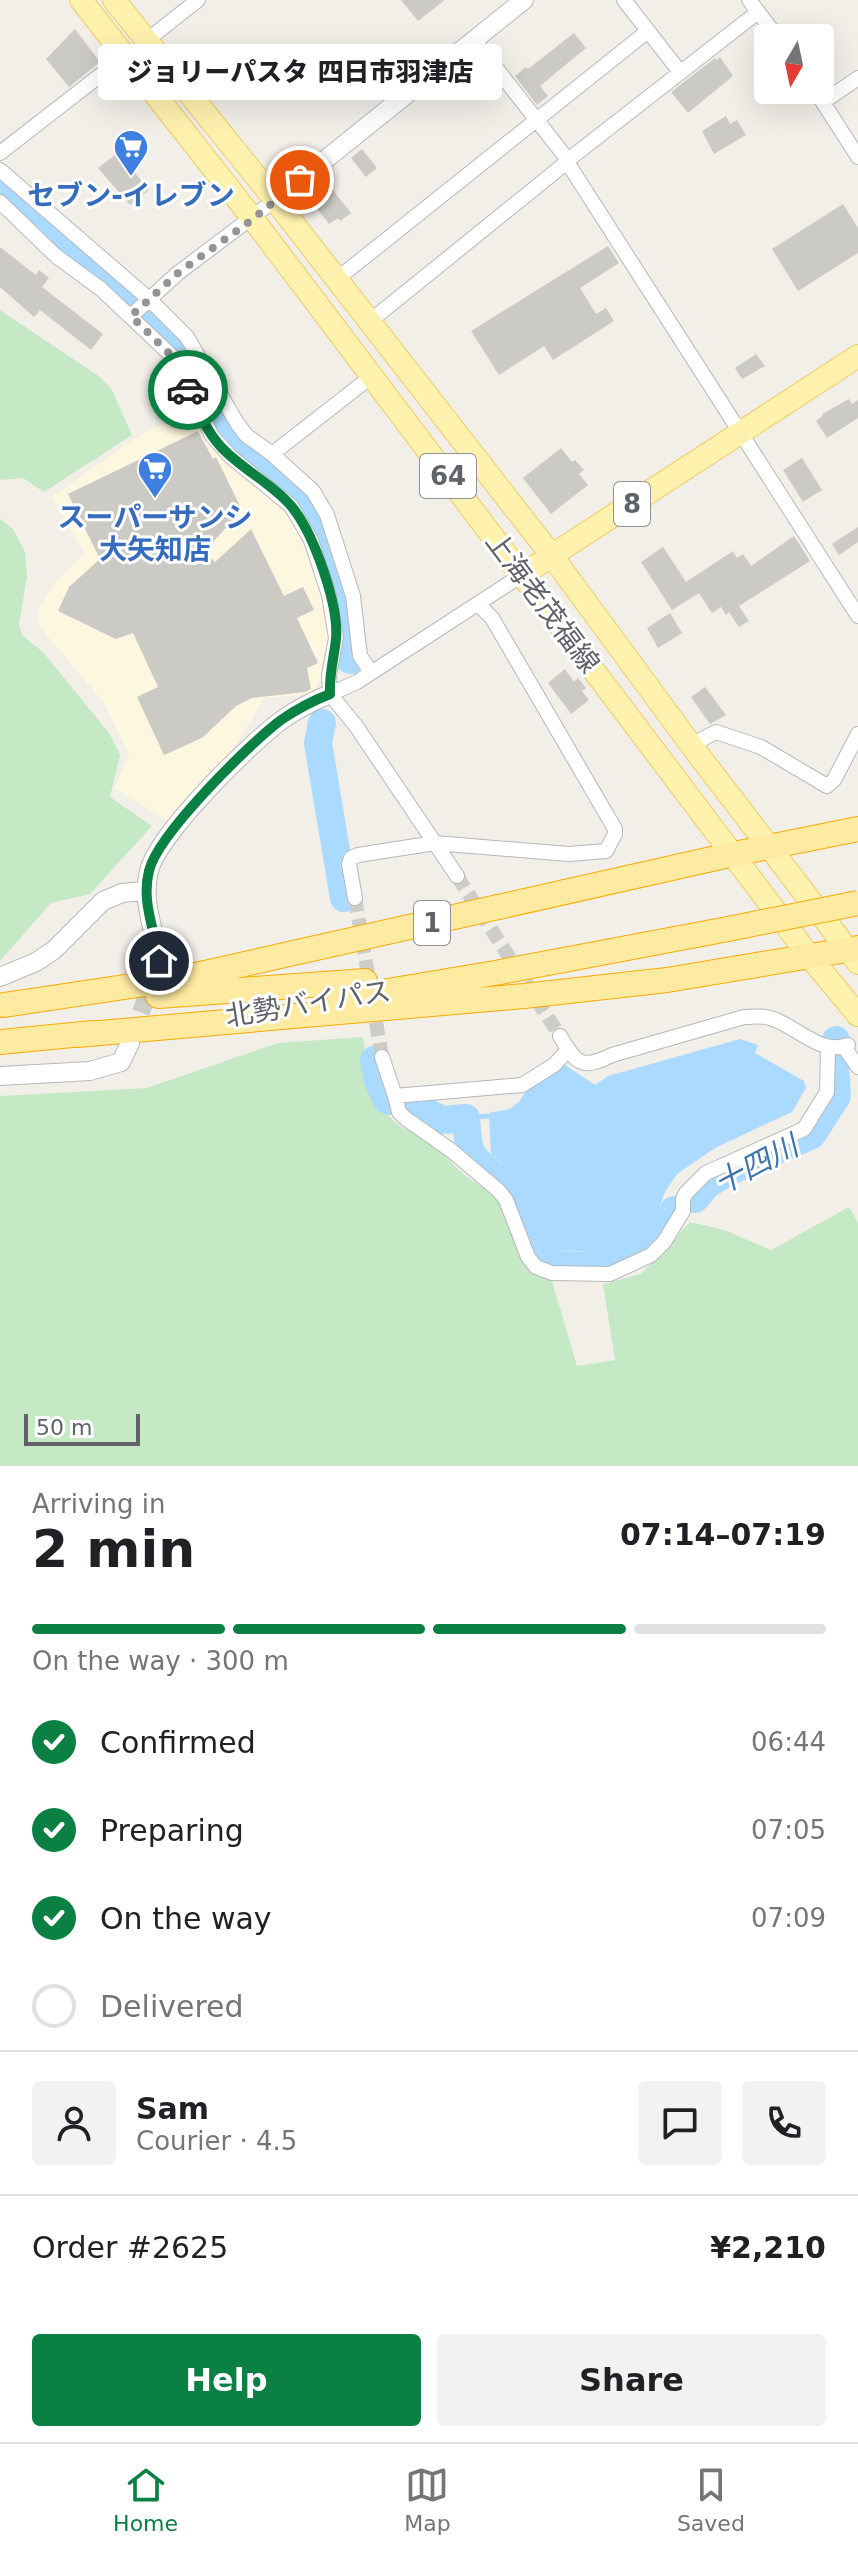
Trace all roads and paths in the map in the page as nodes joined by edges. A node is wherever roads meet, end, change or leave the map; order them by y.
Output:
1 (81, 0) edge
2 (114, 0) edge
3 (198, 0) edge
4 (524, 0) edge
5 (624, 0) edge
6 (754, 6) edge
7 (768, 24) edge
8 (648, 31) junction
9 (474, 40) junction
10 (146, 41) junction
11 (125, 56) junction
12 (680, 72) junction
13 (858, 78) edge
14 (834, 89) edge
15 (824, 104) edge
16 (537, 120) junction
17 (0, 153) edge
18 (858, 157) edge
19 (568, 161) junction
20 (0, 170) edge
21 (275, 200) junction
22 (0, 202) edge
23 (253, 219) junction
24 (337, 279) junction
25 (148, 300) junction
26 (131, 316) junction
27 (369, 322) junction
28 (858, 356) edge
29 (372, 376) junction
30 (226, 413) dead end
31 (208, 422) junction
32 (740, 433) junction
33 (272, 454) junction
34 (322, 535) junction
35 (552, 556) junction
36 (522, 575) junction
37 (478, 604) junction
38 (858, 616) edge
39 (371, 672) junction
40 (330, 694) junction
41 (858, 734) edge
42 (691, 745) junction
43 (858, 829) edge
44 (435, 843) junction
45 (771, 846) junction
46 (734, 854) junction
47 (457, 876) tunnel mouth
48 (145, 891) junction
49 (355, 898) tunnel mouth
50 (858, 903) edge
51 (614, 951) junction
52 (855, 954) edge
53 (810, 957) junction
54 (159, 961) tunnel mouth
55 (0, 977) edge
56 (2, 1006) edge
57 (858, 1015) edge
58 (77, 1035) junction
59 (560, 1036) tunnel mouth
60 (0, 1042) edge
61 (130, 1043) tunnel mouth
62 (838, 1047) junction
63 (568, 1050) junction
64 (382, 1057) tunnel mouth
65 (858, 1067) edge
66 (0, 1076) edge
67 (395, 1096) junction

1 - 11 main road, 上海老茂福線 / 64
2 - 10 main road, 上海老茂福線 / 64
3 - 10 street
4 - 9 street
5 - 8 street
6 - 7 street
6 - 12 street
8 - 12 street
8 - 16 street
9 - 16 street
9 - 21 street
10 - 21 main road, 上海老茂福線 / 64
11 - 17 street
11 - 23 main road, 上海老茂福線 / 64
12 - 19 street
13 - 14 street
15 - 18 street
16 - 19 street
16 - 24 street
19 - 27 street
19 - 32 street
20 - 25 street
21 - 23 street
21 - 24 main road, 上海老茂福線 / 64
22 - 26 street
23 - 25 street
23 - 29 main road, 上海老茂福線 / 64
24 - 27 main road, 上海老茂福線 / 64
25 - 26 street
25 - 33 street
26 - 31 street
27 - 35 main road, 上海老茂福線 / 64
28 - 32 main road, 8
29 - 33 street
29 - 36 main road, 上海老茂福線 / 64
30 - 31 street
31 - 34 street
32 - 35 main road, 8
32 - 38 street
33 - 34 street
34 - 39 street
34 - 40 street
35 - 36 main road, 8
35 - 42 main road, 上海老茂福線 / 64
36 - 37 street
36 - 46 main road, 上海老茂福線 / 64
37 - 39 street
37 - 44 street
39 - 40 street
40 - 44 street
40 - 48 street
41 - 42 street
42 - 45 main road, 上海老茂福線 / 64
43 - 45 highway, 1
44 - 47 street
44 - 49 street
45 - 46 highway, 1
45 - 52 main road, 上海老茂福線 / 64
46 - 53 main road, 上海老茂福線 / 64
46 - 56 highway, 1
48 - 54 street
48 - 55 street
50 - 51 highway, 北勢バイパス / 1, bridge
51 - 56 highway, 北勢バイパス / 1
51 - 58 highway, 北勢バイパス / 1
52 - 53 highway, 1
53 - 57 main road, 上海老茂福線 / 64
53 - 58 highway, 1
58 - 60 highway, 北勢バイパス / 1
59 - 63 street
61 - 66 street
62 - 63 street
62 - 65 street
62 - 67 street
63 - 67 street
64 - 67 street

